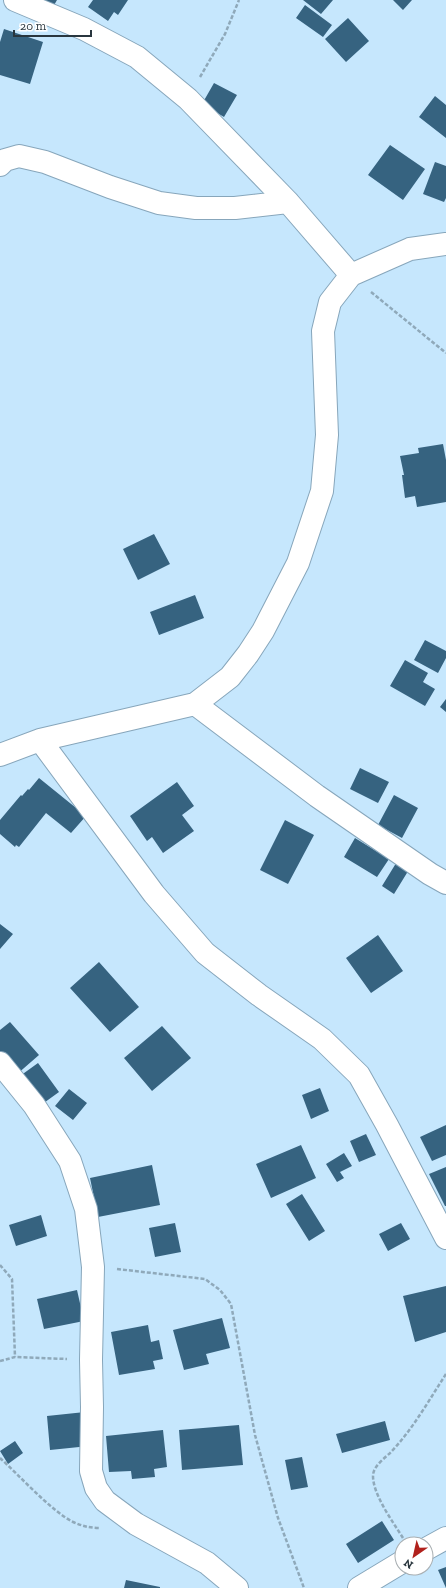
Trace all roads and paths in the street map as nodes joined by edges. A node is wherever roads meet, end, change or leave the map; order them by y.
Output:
1 (15, 0) edge
2 (239, 0) edge
3 (188, 99) junction
4 (0, 164) edge
5 (288, 202) junction
6 (446, 244) edge
7 (351, 275) junction
8 (446, 353) edge
9 (195, 704) junction
10 (40, 740) junction
11 (0, 755) edge
12 (446, 883) edge
13 (0, 1063) edge
14 (446, 1238) edge
15 (0, 1265) edge
16 (93, 1266) junction
17 (14, 1357) junction
18 (91, 1360) junction
19 (0, 1361) edge
20 (446, 1374) edge
21 (0, 1458) edge
22 (136, 1524) junction
23 (401, 1536) edge
24 (446, 1538) edge
25 (434, 1545) edge
26 (394, 1567) edge
27 (237, 1588) edge
28 (304, 1588) edge
29 (359, 1588) edge

1 - 3 street
2 - 3 path
3 - 5 street
4 - 5 street
5 - 7 street
6 - 7 street
7 - 8 path
7 - 9 street
9 - 10 street
9 - 12 street
10 - 11 street
10 - 14 street
13 - 16 street
15 - 17 path
16 - 18 street
16 - 28 path
17 - 18 path
17 - 19 path
18 - 22 street
20 - 23 path
21 - 22 path
22 - 27 street
24 - 25 street
26 - 29 street

